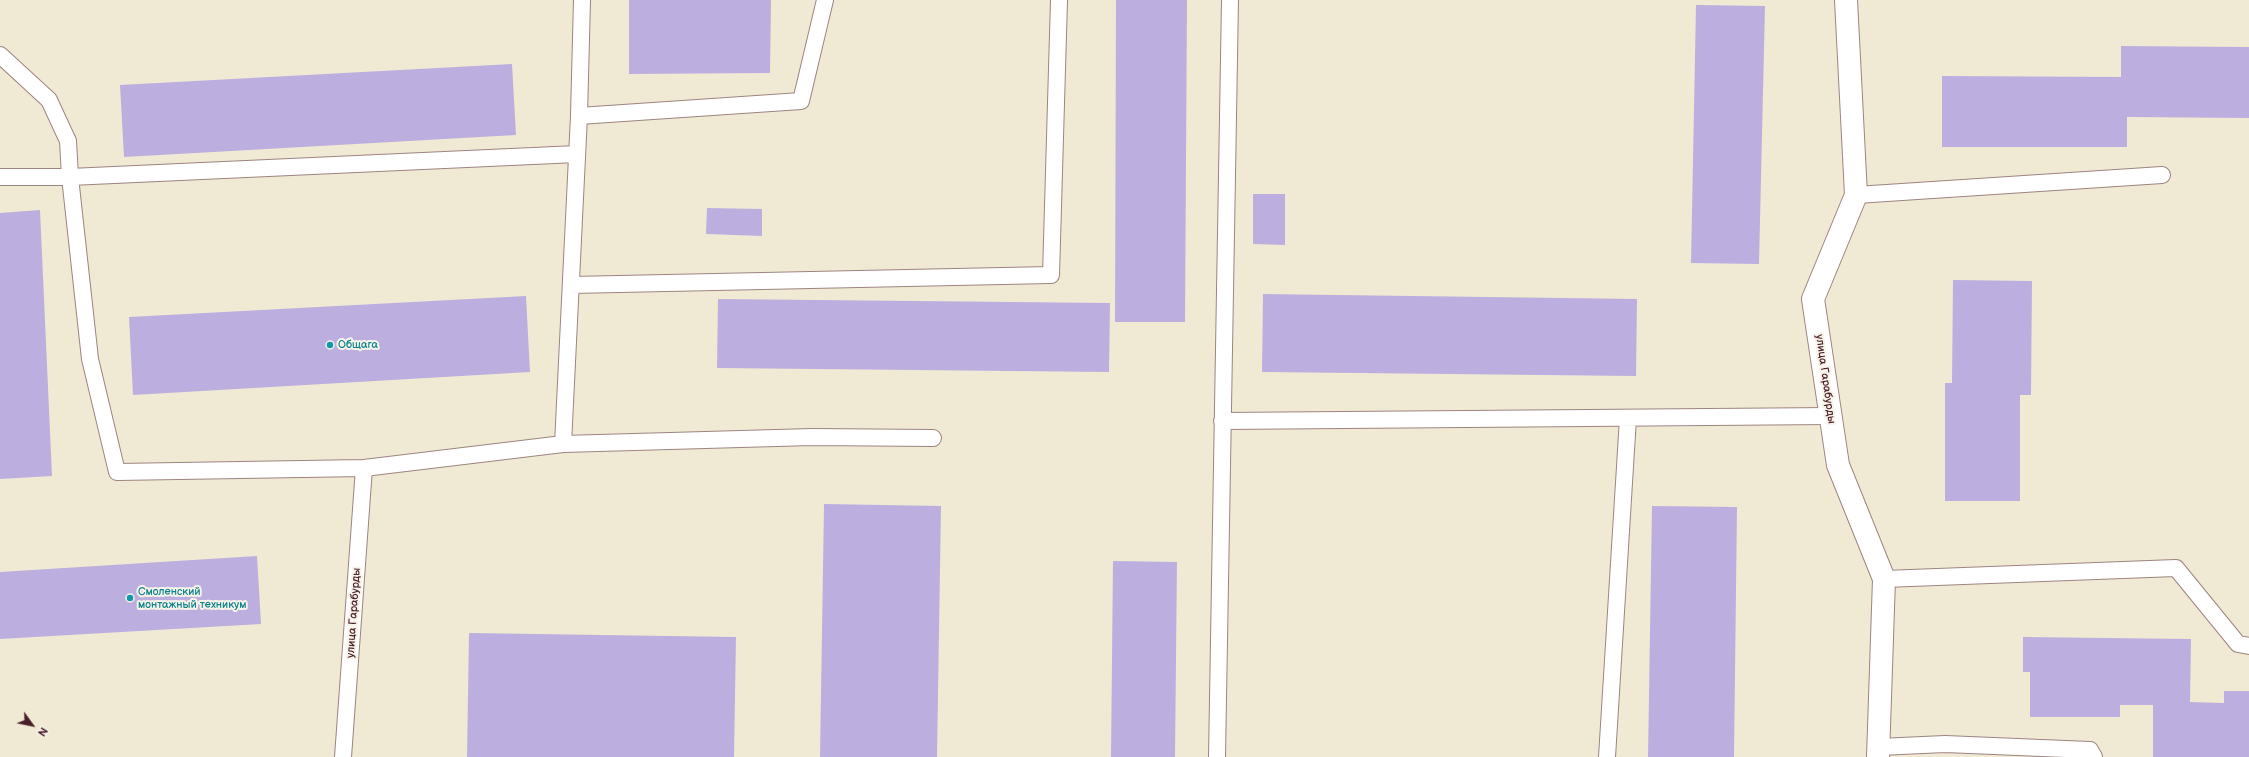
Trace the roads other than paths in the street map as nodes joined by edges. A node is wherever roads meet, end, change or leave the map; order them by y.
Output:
1 (582, 0) edge
2 (826, 0) edge
3 (1059, 0) edge
4 (1230, 0) edge
5 (1846, 0) edge
6 (0, 55) edge
7 (579, 116) junction
8 (577, 154) junction
9 (2162, 175) dead end
10 (0, 177) edge
11 (70, 177) junction
12 (1856, 195) junction
13 (571, 285) junction
14 (1830, 416) junction
15 (1628, 418) junction
16 (1222, 421) junction
17 (933, 438) dead end
18 (563, 444) junction
19 (364, 468) junction
20 (1884, 579) junction
21 (2249, 646) edge
22 (1879, 752) edge
23 (344, 757) edge
24 (1216, 757) edge
25 (1607, 757) edge
26 (2094, 757) edge

1 - 7 lane
2 - 7 lane
3 - 13 lane
4 - 16 lane
5 - 12 street, улица Гарабурды
6 - 11 lane
7 - 8 lane
8 - 11 lane
8 - 13 lane
9 - 12 lane
10 - 11 lane
11 - 19 lane
12 - 14 street, улица Гарабурды
13 - 18 lane
14 - 15 lane
14 - 20 street, улица Гарабурды
15 - 16 lane
15 - 25 lane
16 - 24 lane
17 - 18 lane
18 - 19 lane
19 - 23 lane, улица Гарабурды
20 - 21 lane
20 - 22 street, улица Гарабурды
22 - 26 lane

